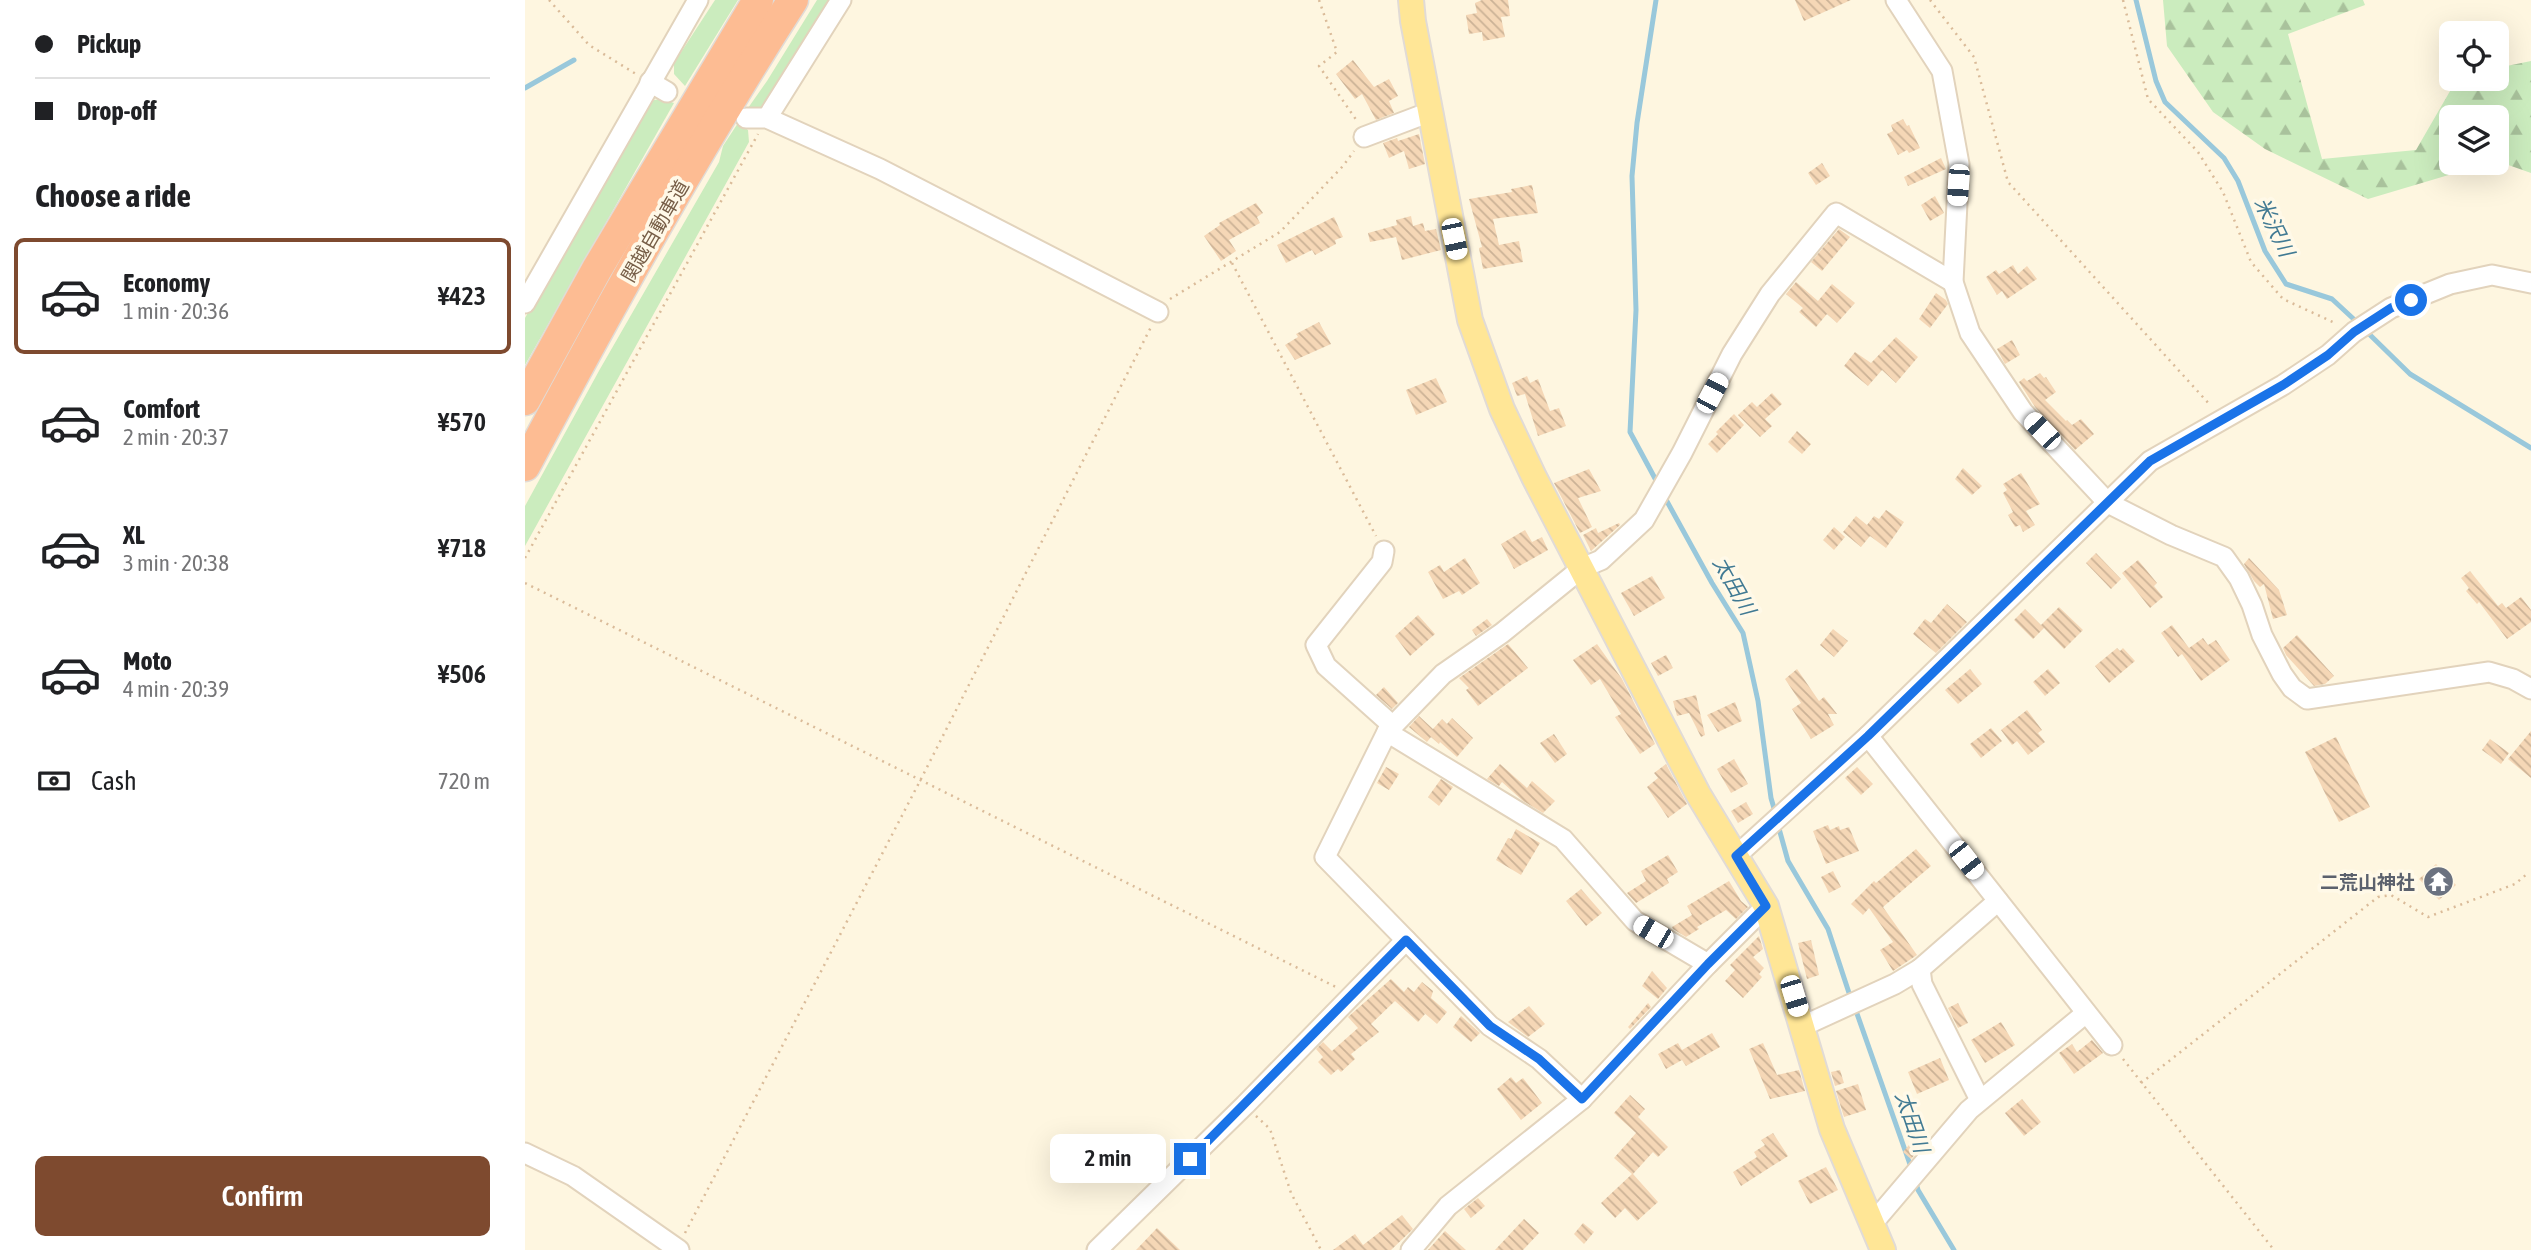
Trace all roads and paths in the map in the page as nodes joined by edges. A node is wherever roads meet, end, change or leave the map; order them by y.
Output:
1 (549, 0) edge
2 (698, 0) edge
3 (758, 0) edge
4 (793, 0) edge
5 (841, 0) edge
6 (1319, 0) edge
7 (1411, 0) edge
8 (1896, 0) edge
9 (1930, 0) edge
10 (2123, 0) edge
11 (650, 82) junction
12 (667, 92) dead end
13 (1430, 112) junction
14 (745, 118) dead end
15 (767, 118) junction
16 (1364, 137) junction
17 (1232, 261) junction
18 (1953, 282) junction
19 (2531, 283) edge
20 (525, 303) edge
21 (1158, 312) junction
22 (2354, 332) junction
23 (525, 400) edge
24 (2224, 420) junction
25 (525, 466) edge
26 (2108, 503) junction
27 (1384, 551) joint
28 (525, 558) edge
29 (1582, 568) junction
30 (525, 583) edge
31 (2531, 689) edge
32 (1390, 729) junction
33 (1868, 736) junction
34 (921, 779) junction
35 (1736, 856) junction
36 (2527, 874) dead end
37 (1998, 901) junction
38 (1766, 906) junction
39 (1406, 940) junction
40 (1708, 964) junction
41 (1920, 969) junction
42 (1352, 995) junction
43 (2086, 1013) junction
44 (1803, 1026) junction
45 (2112, 1045) joint
46 (2141, 1083) junction
47 (1582, 1099) junction
48 (1980, 1100) junction
49 (1245, 1105) junction
50 (525, 1153) edge
51 (1871, 1224) junction
52 (678, 1249) edge
53 (1097, 1250) edge
54 (1321, 1250) edge
55 (1411, 1250) edge
56 (1883, 1250) edge
57 (2274, 1250) edge

1 - 11 path
2 - 11 street
3 - 23 highway, 関越自動車道
4 - 25 highway, 関越自動車道
5 - 15 street
6 - 16 path
7 - 13 main road
8 - 18 street
9 - 24 path
10 - 22 path
11 - 12 street
11 - 20 street
13 - 16 street
13 - 29 main road
14 - 15 street
15 - 21 street
15 - 28 path
16 - 17 path
17 - 21 path
17 - 27 path
18 - 26 street
18 - 29 street
19 - 22 street
21 - 34 path
22 - 24 street
24 - 26 street
26 - 31 street
26 - 33 street
27 - 32 street
29 - 32 street
29 - 35 main road
30 - 34 path
32 - 39 street
32 - 40 street
33 - 35 street
33 - 37 street
34 - 42 path
34 - 52 path
35 - 38 main road
36 - 46 path
37 - 41 street
37 - 43 street
38 - 40 street
38 - 44 main road
39 - 42 street
39 - 47 street
40 - 47 street
41 - 44 street
41 - 48 street
42 - 49 street
43 - 45 street
43 - 48 street
44 - 51 main road
45 - 46 path
46 - 57 path
47 - 55 street
48 - 51 street
49 - 53 street
49 - 54 path
50 - 52 street
51 - 56 main road

